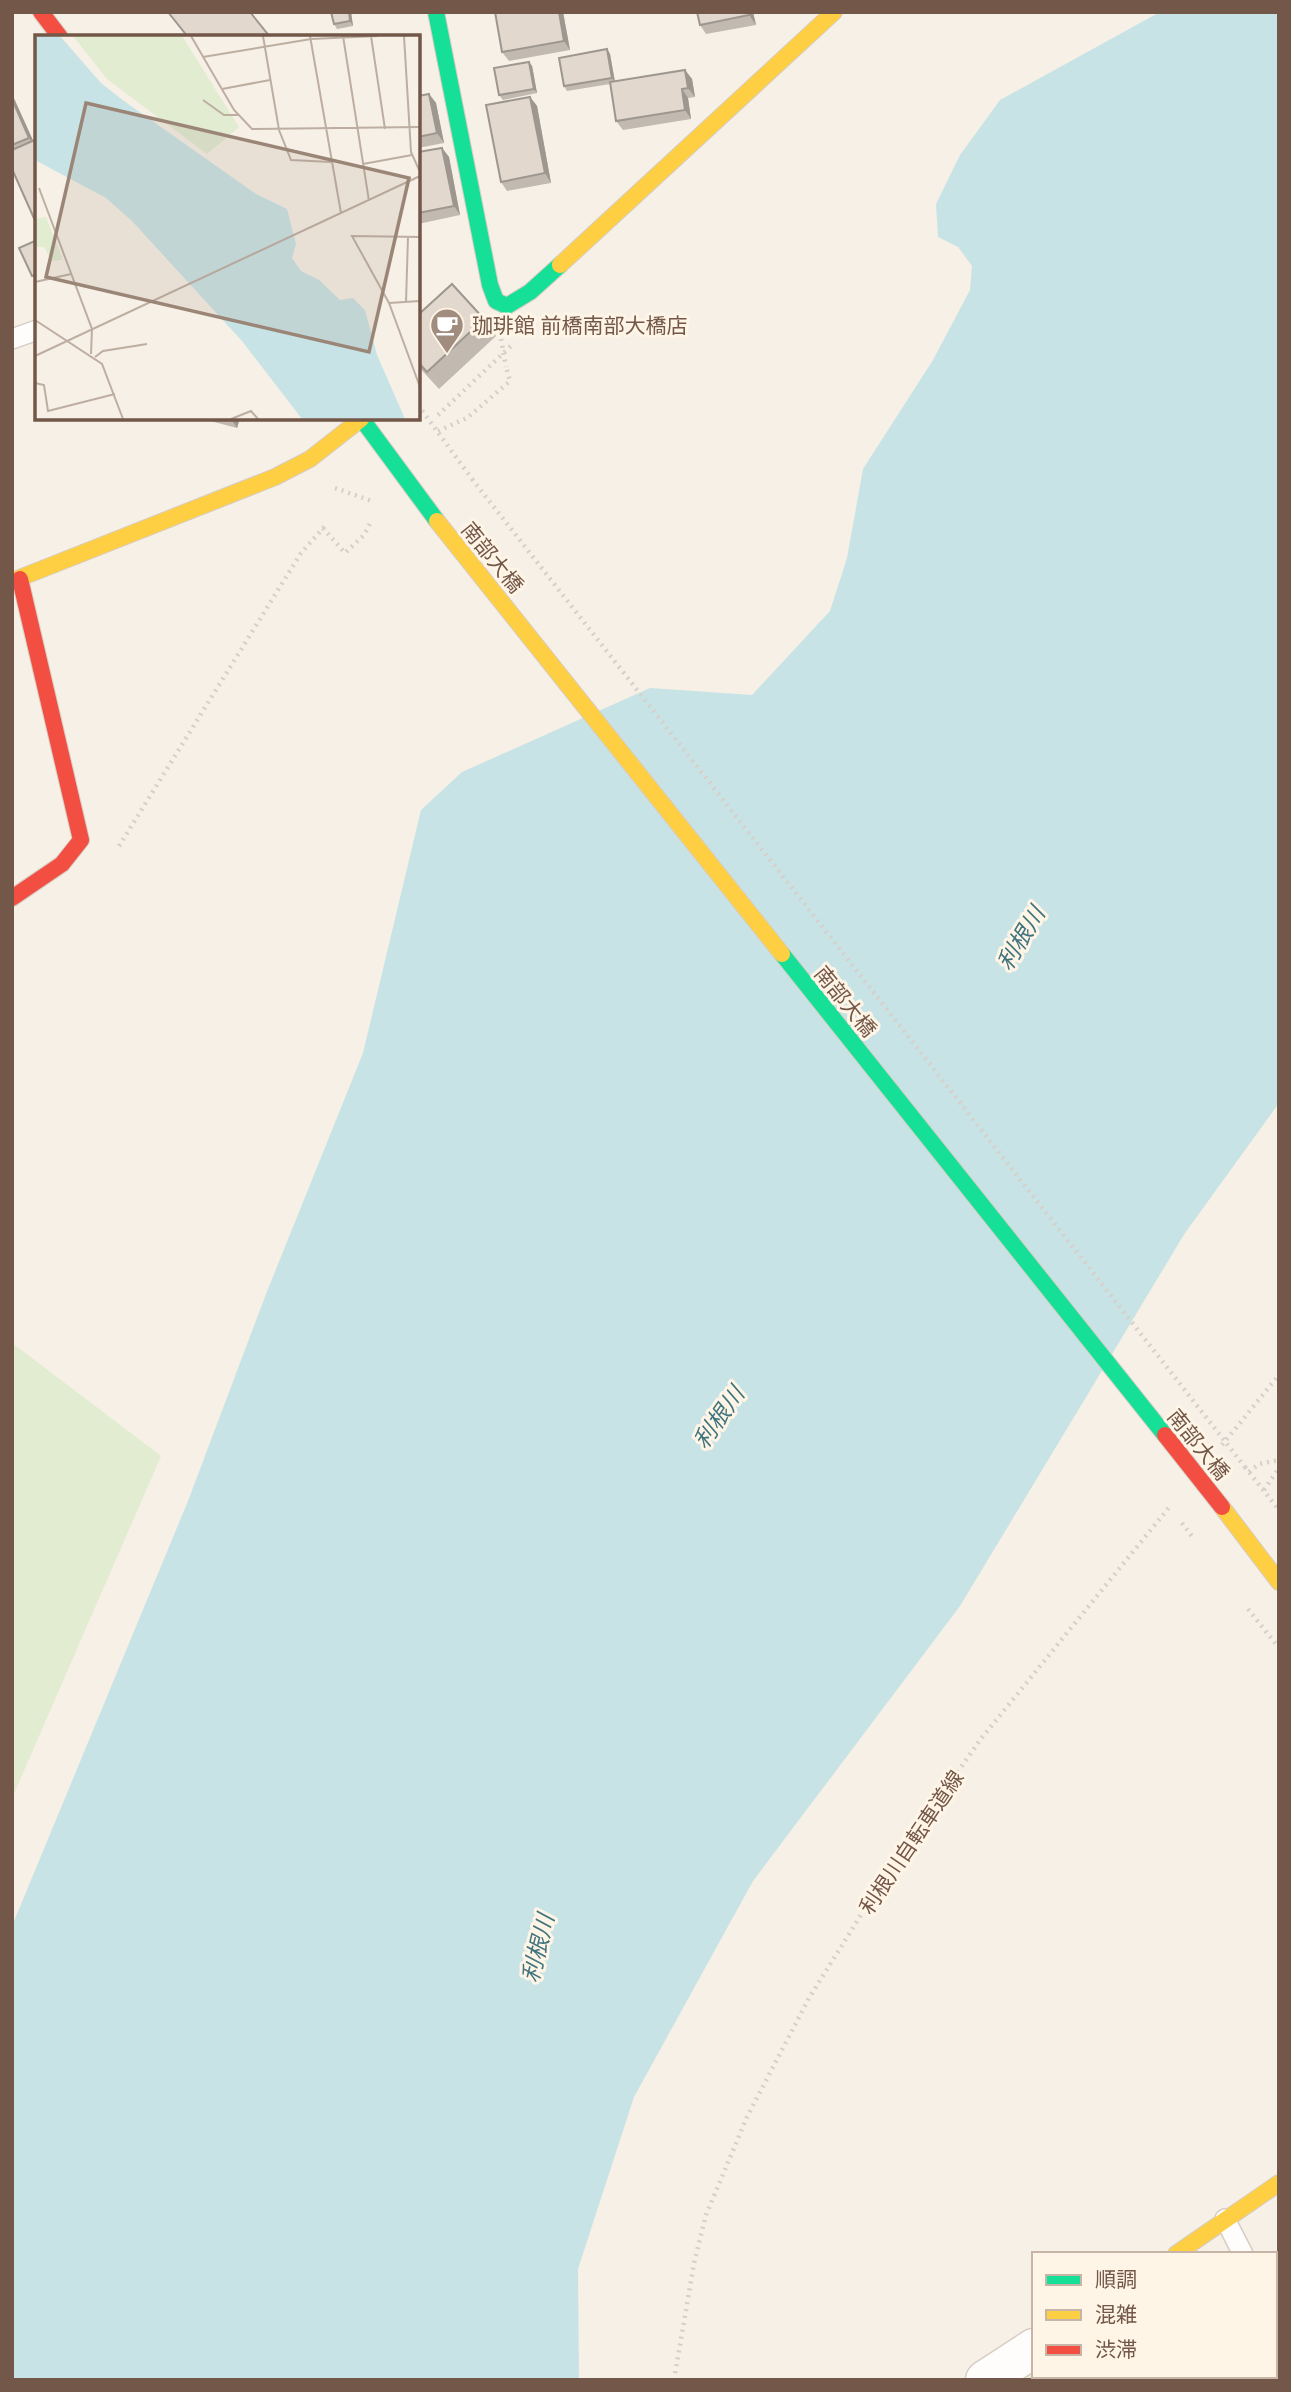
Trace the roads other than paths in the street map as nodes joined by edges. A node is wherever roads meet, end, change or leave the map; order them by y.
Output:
1 (41, 12) edge
2 (436, 12) edge
3 (834, 12) edge
4 (58, 35) edge
5 (35, 331) edge
6 (12, 339) edge
7 (360, 420) edge
8 (362, 420) edge
9 (16, 580) edge
10 (12, 898) edge
11 (1279, 1582) edge
12 (1279, 2183) edge
13 (1225, 2219) junction
14 (1178, 2252) edge
15 (1242, 2252) edge
16 (1032, 2349) edge
17 (985, 2380) edge

1 - 4 street
2 - 3 street
5 - 6 lane
7 - 9 street
8 - 11 street, 南部大橋, bridge
9 - 10 street
12 - 13 street
13 - 14 street
13 - 15 lane
16 - 17 street

